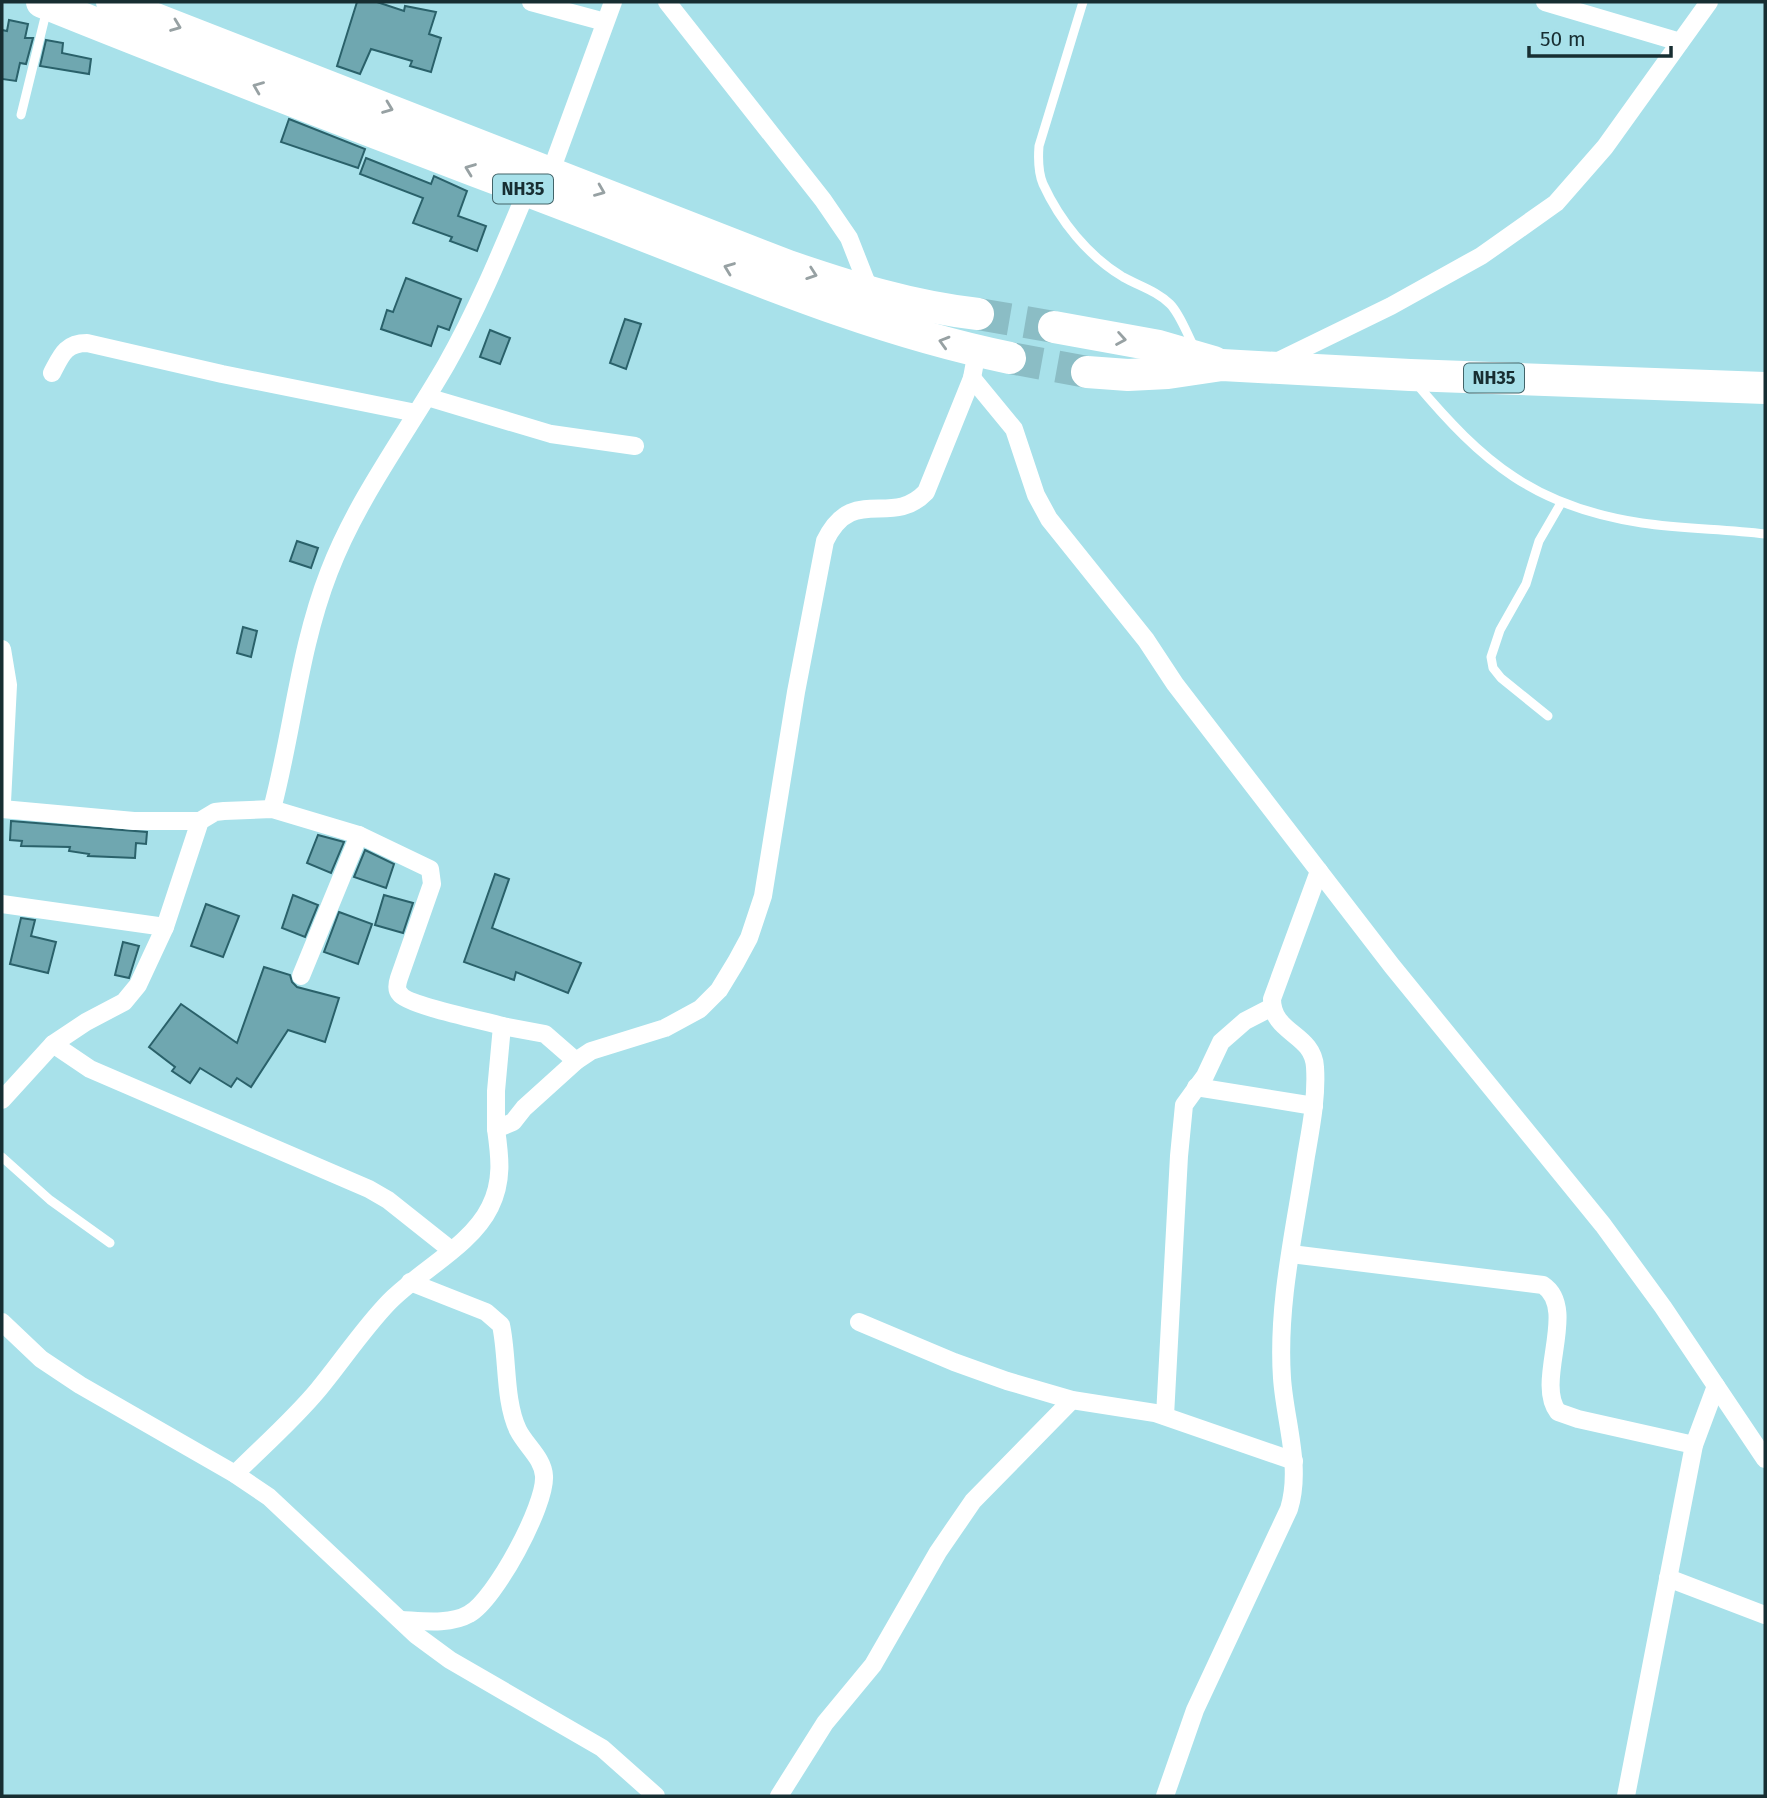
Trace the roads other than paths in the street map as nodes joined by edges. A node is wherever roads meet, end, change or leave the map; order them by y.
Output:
1 (112, 2) edge
2 (531, 2) edge
3 (613, 2) edge
4 (667, 2) edge
5 (1083, 2) edge
6 (1545, 2) edge
7 (1709, 2) edge
8 (45, 3) edge
9 (605, 22) junction
10 (1680, 42) junction
11 (21, 115) dead end
12 (538, 176) junction
13 (871, 294) junction
14 (978, 314) tunnel mouth
15 (1054, 327) tunnel mouth
16 (1010, 358) tunnel mouth
17 (1207, 363) junction
18 (975, 364) junction
19 (1265, 368) junction
20 (1087, 372) tunnel mouth
21 (52, 373) dead end
22 (1410, 375) junction
23 (1765, 388) edge
24 (426, 397) junction
25 (416, 413) junction
26 (635, 446) dead end
27 (1561, 503) junction
28 (1765, 534) edge
29 (2, 649) edge
30 (1548, 716) dead end
31 (2, 802) edge
32 (2, 809) edge
33 (272, 809) junction
34 (200, 821) junction
35 (359, 835) junction
36 (1319, 871) junction
37 (2, 904) edge
38 (165, 927) junction
39 (301, 976) dead end
40 (1272, 1007) junction
41 (502, 1026) junction
42 (53, 1044) junction
43 (576, 1061) junction
44 (1196, 1087) junction
45 (2, 1100) edge
46 (1314, 1106) junction
47 (496, 1129) junction
48 (2, 1157) edge
49 (110, 1243) dead end
50 (451, 1250) junction
51 (1291, 1254) junction
52 (410, 1282) junction
53 (2, 1322) edge
54 (859, 1322) dead end
55 (1716, 1386) junction
56 (1072, 1400) junction
57 (1165, 1416) junction
58 (1694, 1444) junction
59 (1765, 1459) edge
60 (1294, 1461) junction
61 (235, 1474) junction
62 (1668, 1578) junction
63 (1765, 1615) edge
64 (401, 1620) junction
65 (1169, 1794) edge
66 (656, 1796) edge
67 (779, 1796) edge
68 (1626, 1796) edge

1 -> 12 highway, NH35
2 - 9 street
3 - 9 street
4 - 13 street
5 - 17 lane
6 - 10 street
7 - 10 street
8 - 11 lane
12 -> 8 highway, NH35
9 - 12 street
10 - 19 street
12 -> 13 highway, NH35
18 -> 12 highway, NH35
12 - 24 street
13 - 14 highway, NH35
15 -> 17 highway, NH35
16 - 18 highway, NH35
17 - 19 highway, NH35
17 - 20 highway, NH35
18 - 36 street
18 - 43 street
19 - 22 highway, NH35
21 - 25 street
22 - 23 highway, NH35
22 - 27 lane
24 - 25 street
24 - 26 street
25 - 33 street
27 - 28 lane
27 - 30 lane
29 - 31 street
32 - 34 street
33 - 34 street
33 - 35 street
34 - 38 street
35 - 39 street
35 - 41 street
36 - 40 street
36 - 55 street
37 - 38 street
38 - 42 street
40 - 44 street
40 - 46 street
41 - 43 street
41 - 47 street
42 - 45 street
42 - 50 street
43 - 47 street
44 - 46 street
44 - 57 street
46 - 51 street
47 - 50 street
48 - 49 lane
50 - 52 street
51 - 58 street
51 - 60 street
52 - 61 street
52 - 64 street
53 - 61 street
54 - 56 street
55 - 58 street
55 - 59 street
56 - 57 street
56 - 67 street
57 - 60 street
58 - 62 street
60 - 65 street
61 - 64 street
62 - 63 street
62 - 68 street
64 - 66 street

